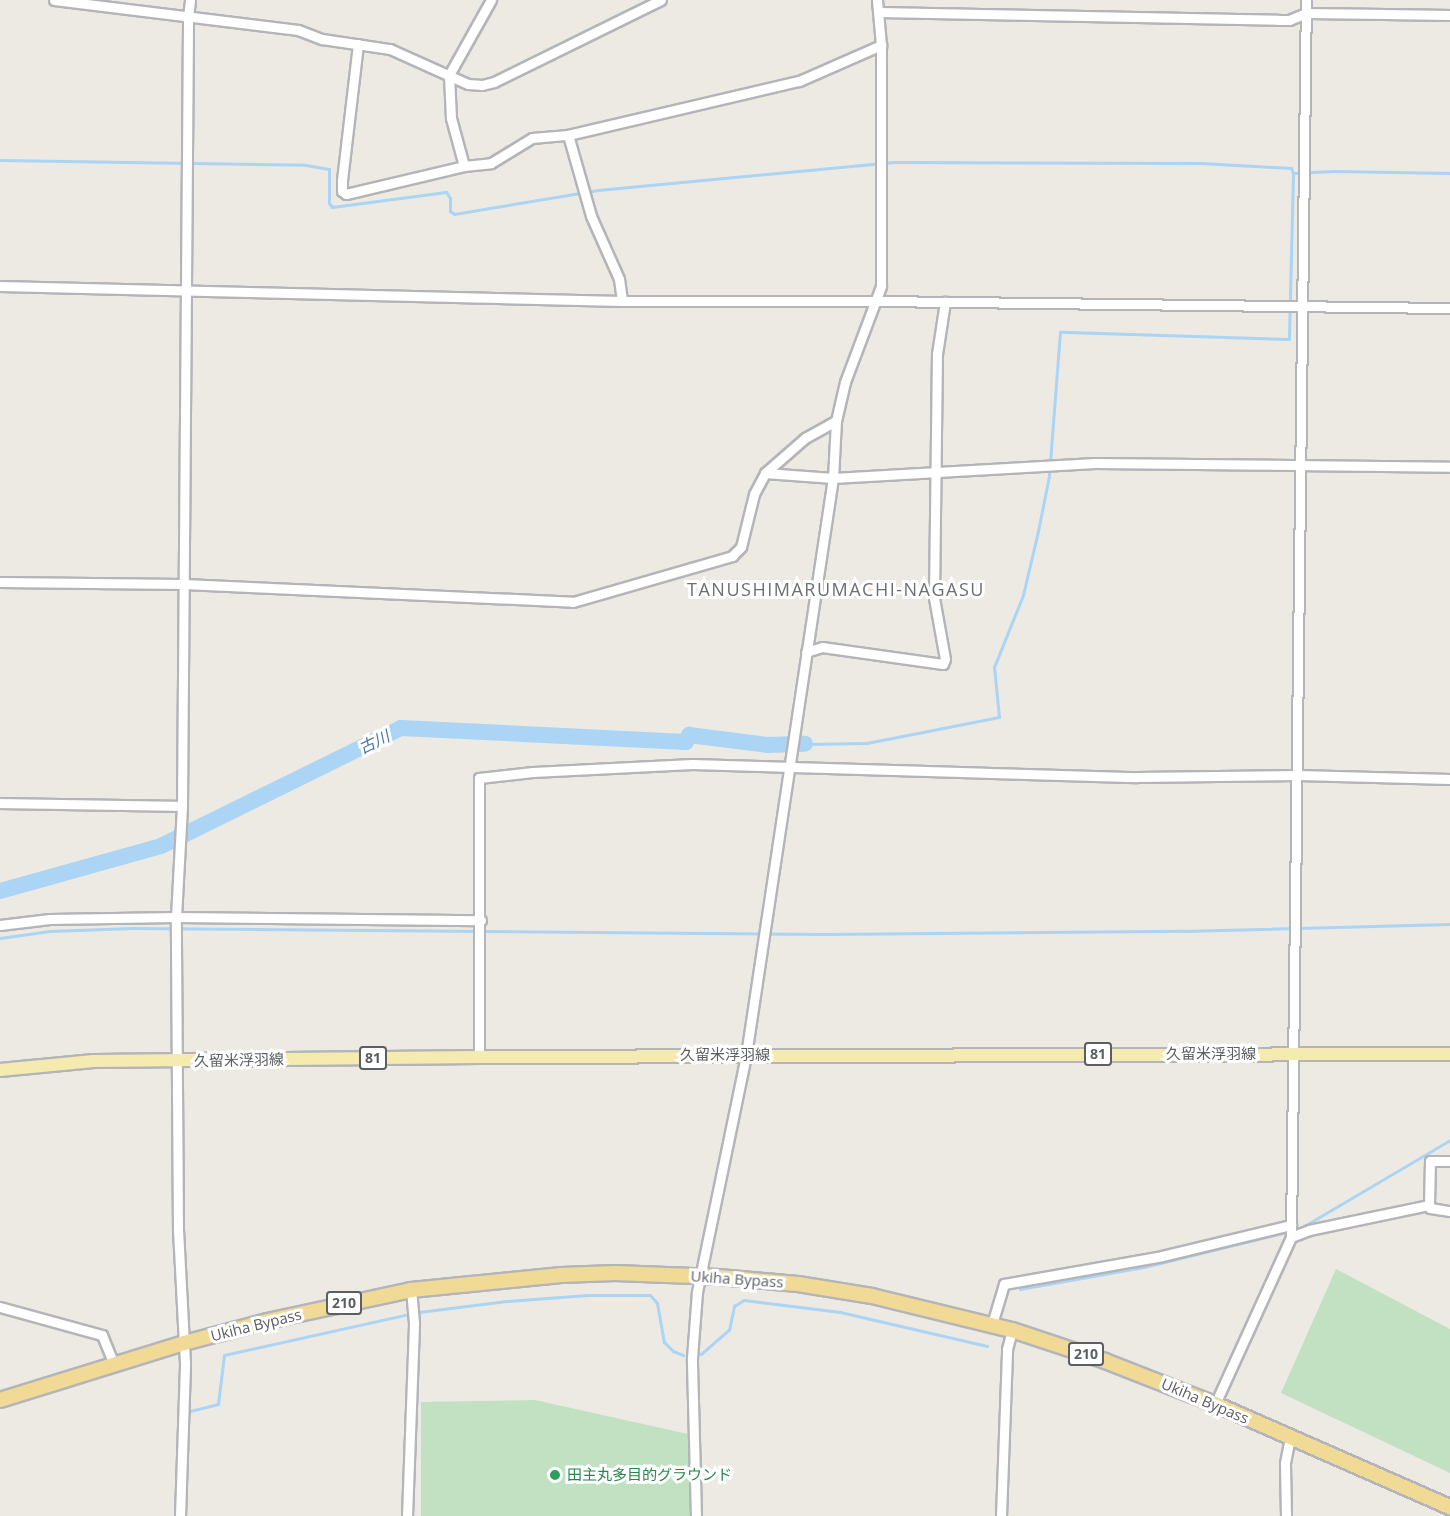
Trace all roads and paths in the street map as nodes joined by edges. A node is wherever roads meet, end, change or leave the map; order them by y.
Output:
1 (54, 0) edge
2 (190, 0) edge
3 (491, 0) edge
4 (661, 0) edge
5 (876, 0) edge
6 (1306, 0) edge
7 (879, 12) junction
8 (1306, 14) junction
9 (1450, 15) edge
10 (188, 17) junction
11 (358, 44) junction
12 (880, 45) junction
13 (450, 75) junction
14 (568, 135) junction
15 (464, 166) junction
16 (0, 286) edge
17 (188, 291) junction
18 (875, 301) junction
19 (622, 302) junction
20 (945, 302) junction
21 (1303, 306) junction
22 (1450, 308) edge
23 (836, 421) junction
24 (1301, 466) junction
25 (1450, 467) edge
26 (765, 473) junction
27 (934, 473) junction
28 (832, 478) junction
29 (0, 582) edge
30 (184, 584) junction
31 (806, 652) junction
32 (790, 768) junction
33 (1298, 775) junction
34 (1450, 779) edge
35 (0, 803) edge
36 (182, 806) junction
37 (176, 917) junction
38 (481, 920) junction
39 (0, 925) edge
40 (1295, 1053) junction
41 (1450, 1054) edge
42 (746, 1055) junction
43 (479, 1057) junction
44 (177, 1060) junction
45 (0, 1070) edge
46 (1450, 1161) edge
47 (1429, 1206) junction
48 (1450, 1211) edge
49 (1291, 1231) junction
50 (700, 1276) junction
51 (411, 1290) junction
52 (0, 1307) edge
53 (992, 1324) junction
54 (1012, 1330) junction
55 (184, 1343) junction
56 (114, 1365) junction
57 (0, 1400) edge
58 (1215, 1404) junction
59 (1290, 1437) junction
60 (1450, 1507) edge
61 (180, 1516) edge
62 (407, 1516) edge
63 (696, 1516) edge
64 (1001, 1516) edge
65 (1286, 1516) edge

1 - 10 street
2 - 10 street
3 - 13 street
4 - 13 street
5 - 7 street
6 - 8 street
7 - 8 street
7 - 12 street
8 - 9 street
8 - 21 street
10 - 11 street
10 - 17 street
11 - 13 street
11 - 15 street
12 - 14 street
12 - 18 street
13 - 15 street
14 - 15 street
14 - 19 street
16 - 17 street
17 - 19 street
17 - 30 street
18 - 19 street
18 - 20 street
18 - 23 street
20 - 21 street
20 - 27 street
21 - 22 street
21 - 24 street
23 - 26 street
23 - 28 street
24 - 25 street
24 - 27 street
24 - 33 street
26 - 28 street
26 - 30 street
27 - 28 street
27 - 31 street
28 - 31 street
29 - 30 street
30 - 36 street
31 - 32 street
32 - 33 street
32 - 38 street
32 - 42 street
33 - 34 street
33 - 40 street
35 - 36 street
36 - 37 street
37 - 38 street
37 - 39 street
37 - 44 street
38 - 43 street
40 - 41 main road, 久留米浮羽線 / 81
40 - 42 main road, 久留米浮羽線 / 81
40 - 49 street
42 - 43 main road, 久留米浮羽線 / 81
42 - 50 street
43 - 44 main road, 久留米浮羽線 / 81
44 - 45 main road, 久留米浮羽線 / 81
44 - 55 street
46 - 47 street
47 - 48 street
47 - 49 street
49 - 53 street
49 - 58 street
50 - 51 highway, Ukiha Bypass / 210
50 - 53 highway, Ukiha Bypass / 210
50 - 63 street
51 - 55 highway, Ukiha Bypass / 210
51 - 62 street
52 - 56 street
53 - 54 highway, Ukiha Bypass / 210
54 - 58 highway, Ukiha Bypass / 210
54 - 64 street
55 - 56 highway, Ukiha Bypass / 210
55 - 61 street
56 - 57 highway, Ukiha Bypass / 210
58 - 59 highway, Ukiha Bypass / 210
59 - 60 highway, Ukiha Bypass / 210
59 - 65 street

